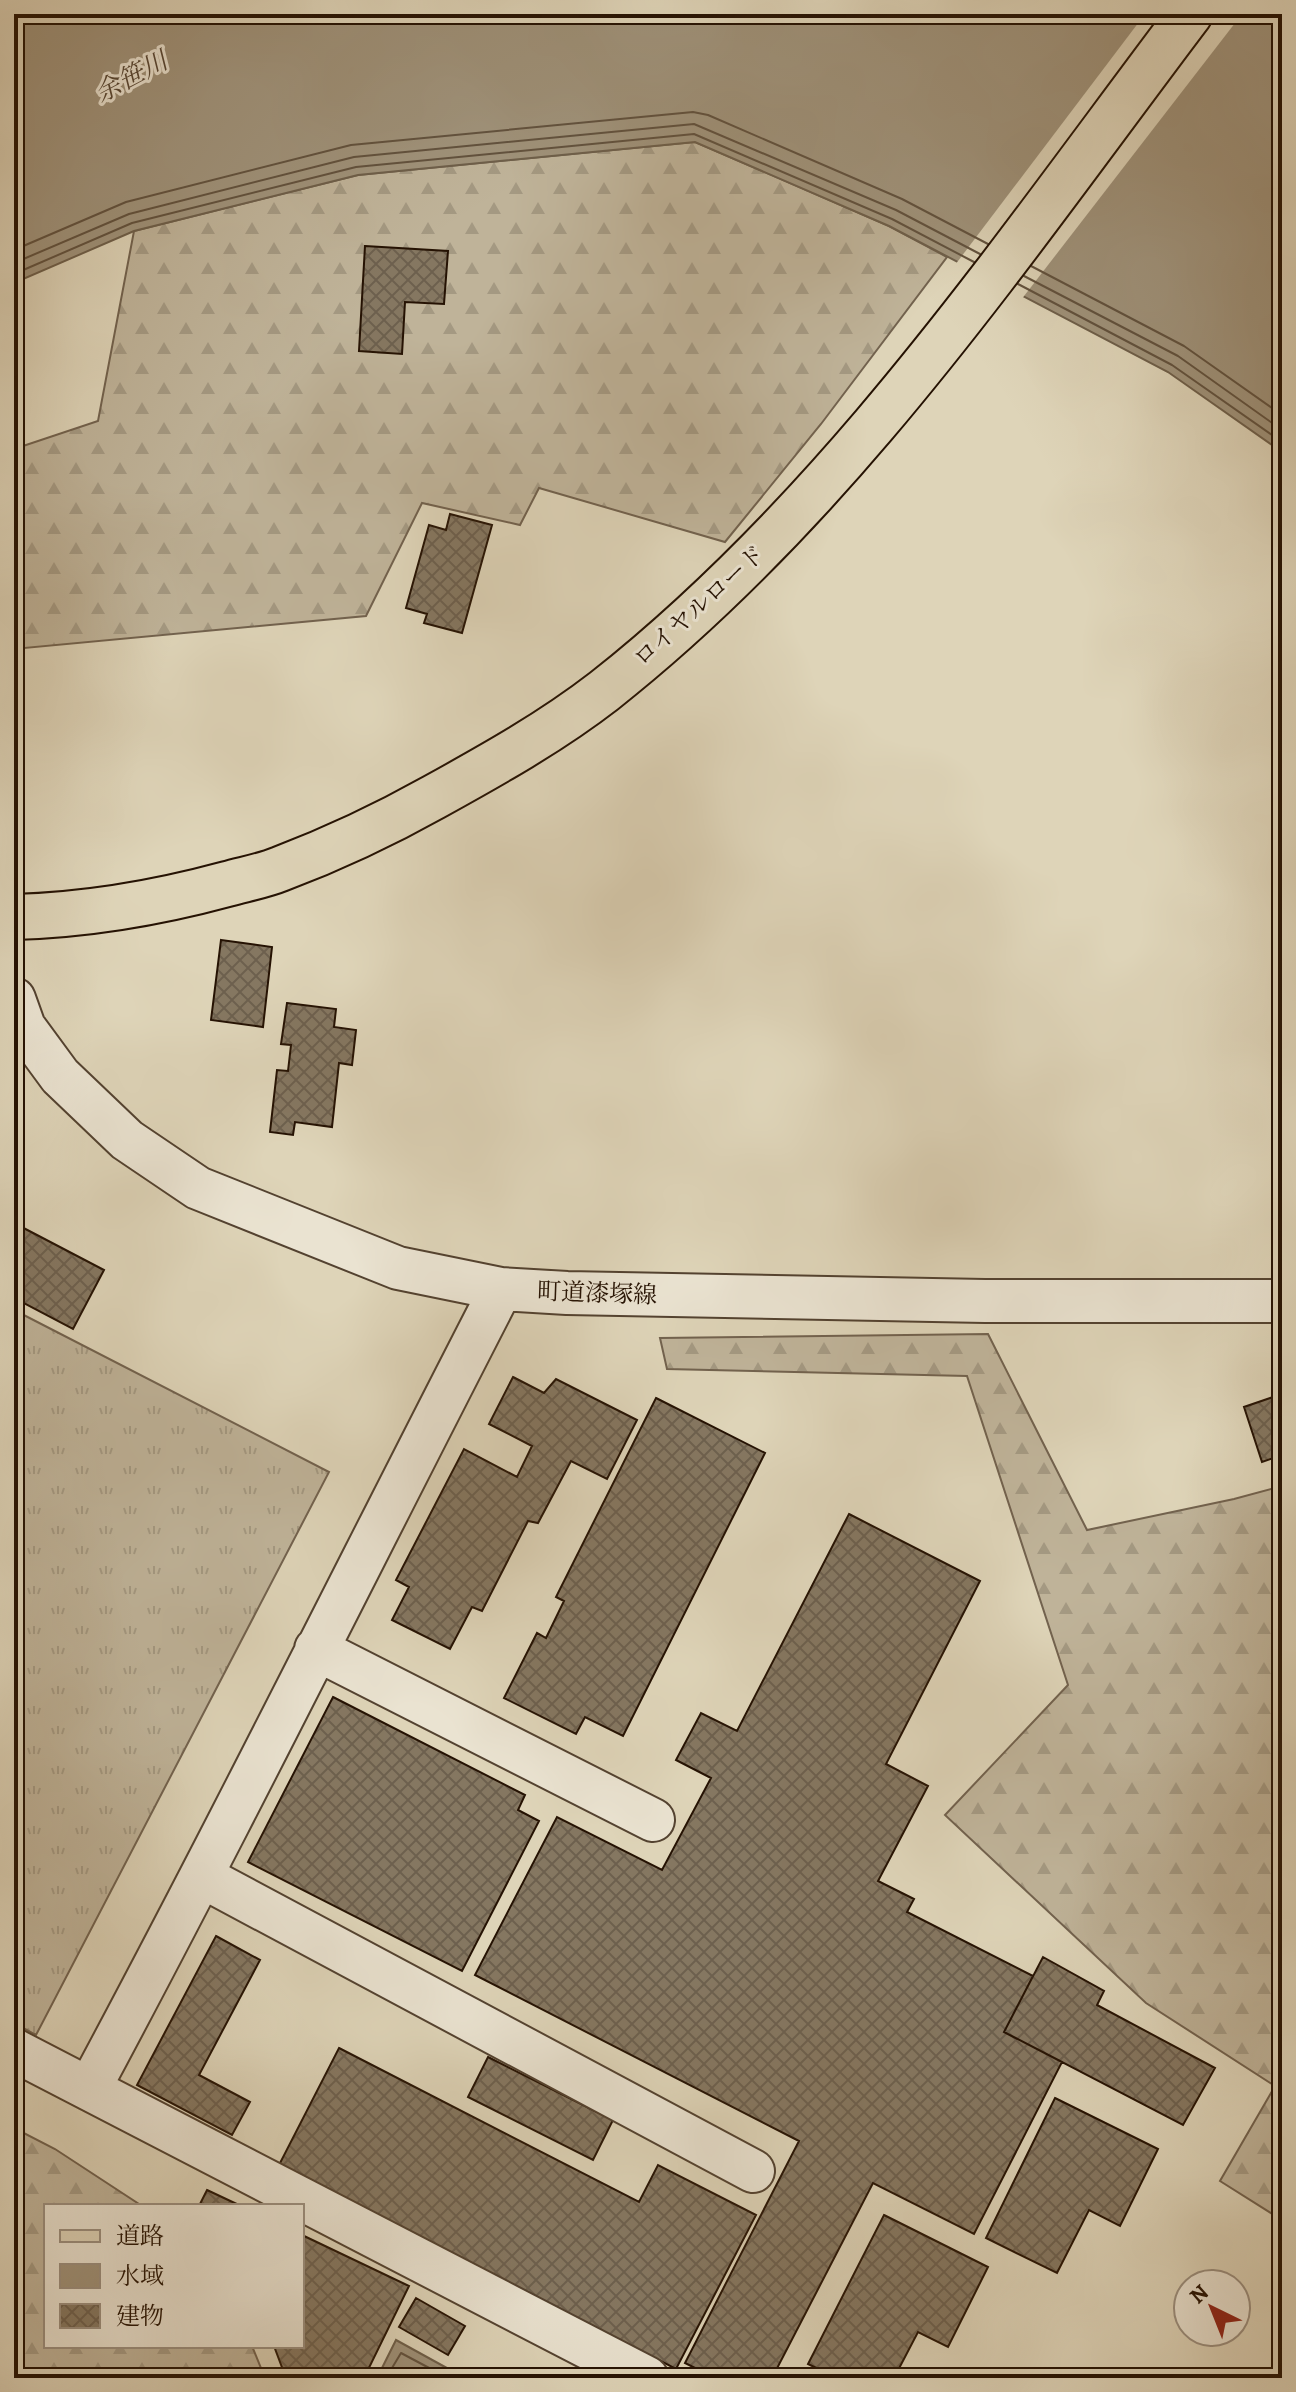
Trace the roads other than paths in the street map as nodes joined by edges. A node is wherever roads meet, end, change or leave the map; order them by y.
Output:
1 (1190, 14) edge
2 (14, 917) edge
3 (14, 999) edge
4 (501, 1289) junction
5 (1282, 1301) edge
6 (316, 1649) junction
7 (653, 1820) dead end
8 (203, 1877) junction
9 (14, 2050) edge
10 (89, 2089) junction
11 (753, 2171) dead end
12 (647, 2378) edge

1 - 2 main road, ロイヤルロード
3 - 4 street, 町道漆塚線
4 - 5 street, 町道漆塚線
4 - 6 street
6 - 7 street
6 - 8 street
8 - 10 street
8 - 11 street
9 - 10 street
10 - 12 street

